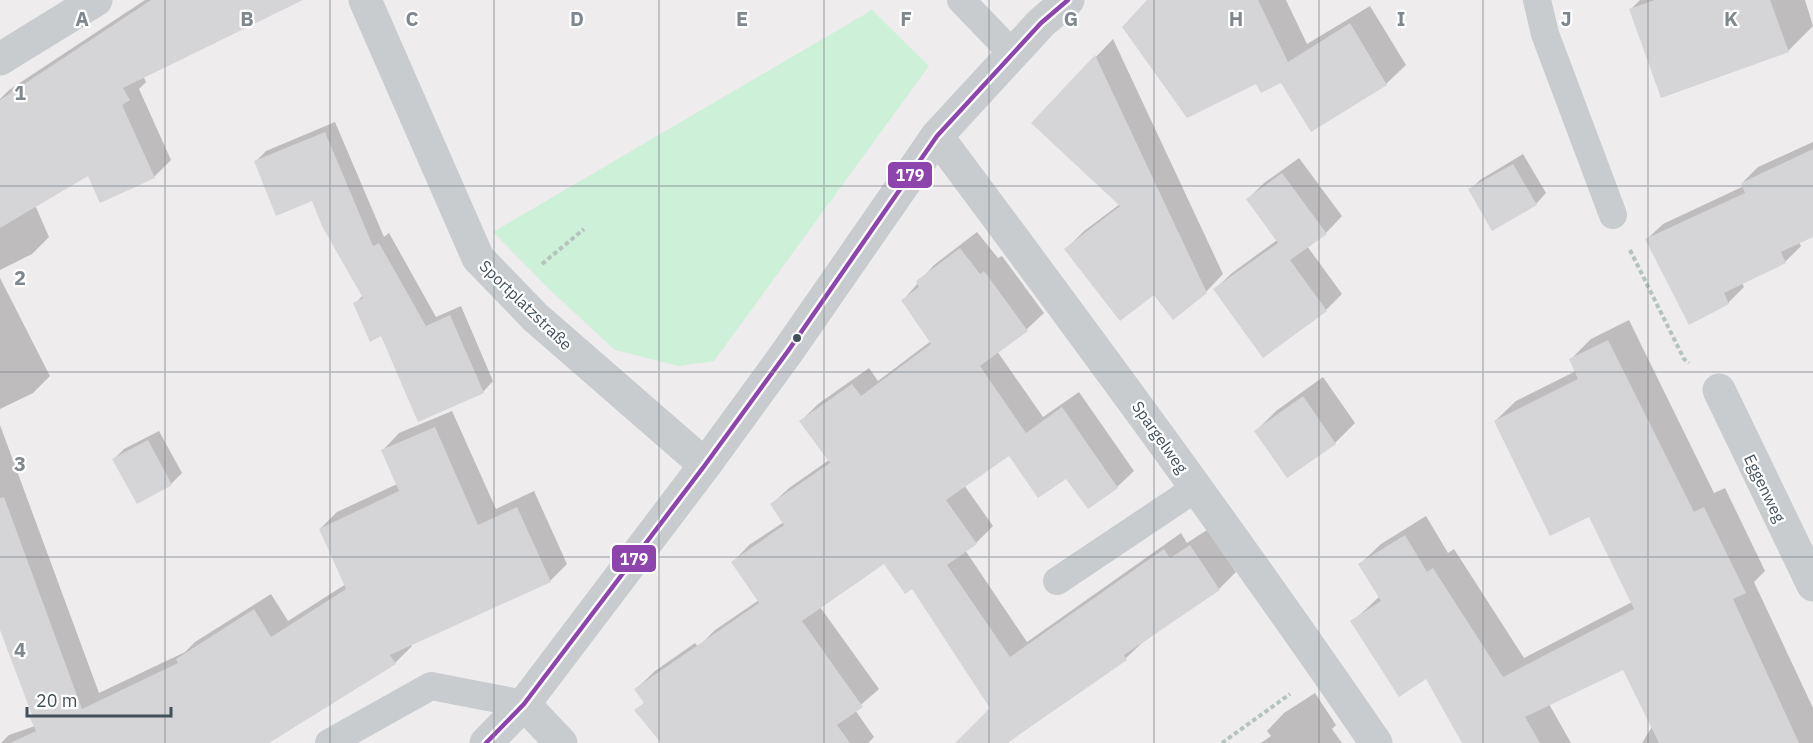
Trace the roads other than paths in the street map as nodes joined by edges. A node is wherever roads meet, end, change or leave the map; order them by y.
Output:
1 (96, 0) edge
2 (365, 0) edge
3 (961, 0) edge
4 (1068, 0) edge
5 (1537, 0) edge
6 (1013, 54) junction
7 (0, 59) edge
8 (937, 136) junction
9 (1613, 214) road end
10 (1719, 390) road end
11 (705, 465) junction
12 (1196, 488) junction
13 (1057, 581) dead end
14 (1813, 585) edge
15 (524, 704) junction
16 (329, 743) edge
17 (486, 743) edge
18 (561, 743) edge
19 (1376, 743) edge

1 - 7 street
2 - 11 street, Sportplatzstraße
3 - 6 lane
4 - 6 street
5 - 9 lane
6 - 8 street
8 - 11 street
8 - 12 street, Spargelweg
10 - 14 street, Eggenweg
11 - 15 street
12 - 13 lane
12 - 19 street, Spargelweg
15 - 16 lane
15 - 17 street
15 - 18 street

